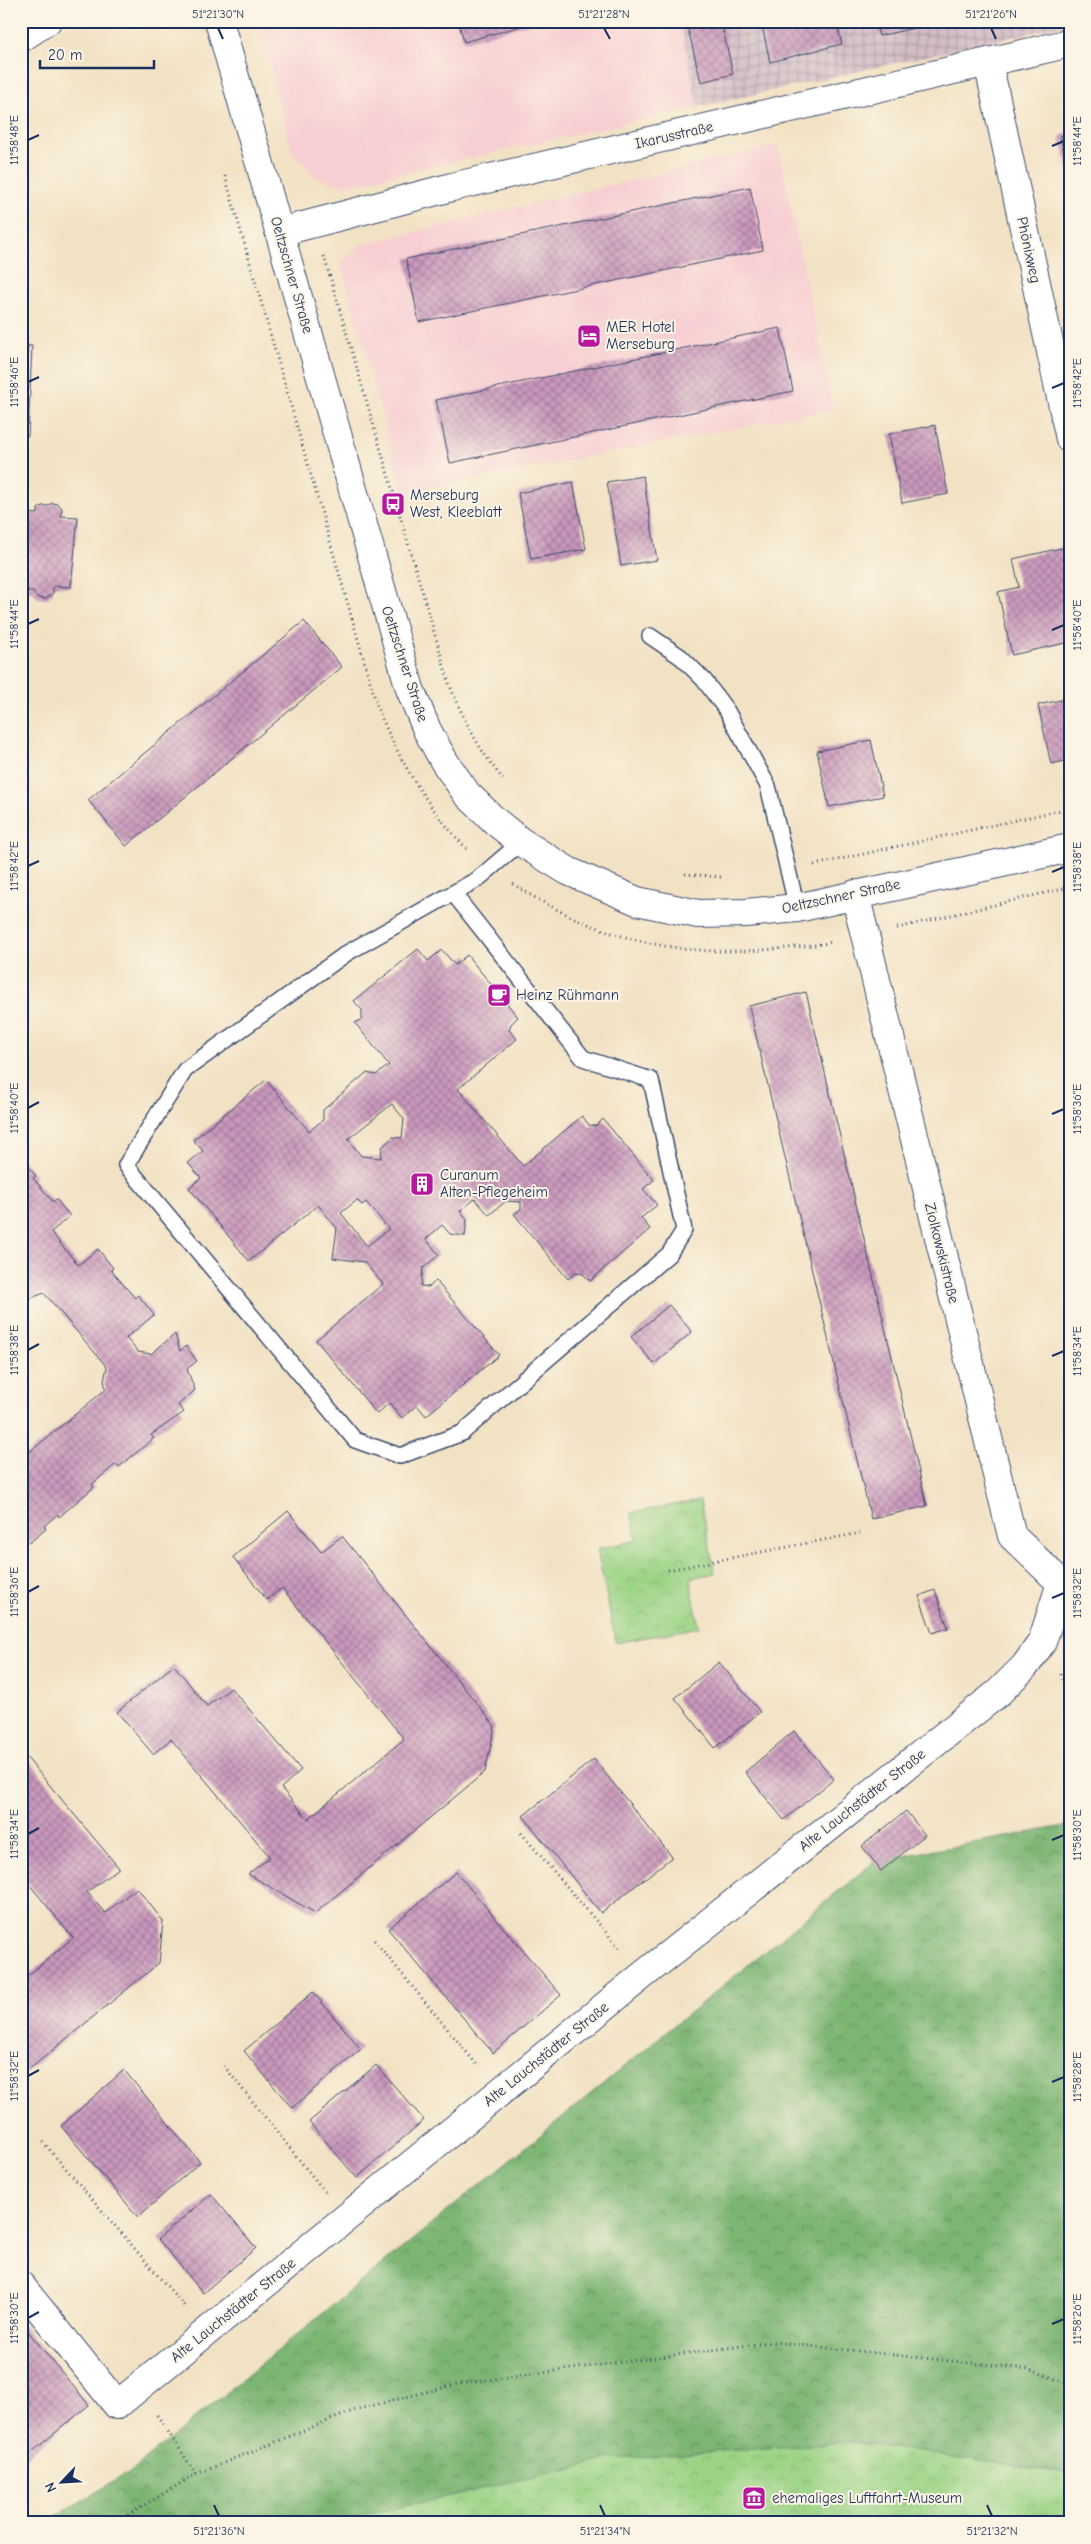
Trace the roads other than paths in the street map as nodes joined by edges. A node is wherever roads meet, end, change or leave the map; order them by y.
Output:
1 (47, 21) edge
2 (219, 21) edge
3 (21, 38) edge
4 (1070, 43) edge
5 (988, 62) junction
6 (280, 232) junction
7 (1070, 438) edge
8 (650, 636) dead end
9 (521, 842) junction
10 (1070, 848) edge
11 (452, 893) junction
12 (855, 894) junction
13 (797, 908) junction
14 (1065, 1585) edge
15 (21, 2286) edge

1 - 3 street
2 - 6 street, Oeltzschner Straße
4 - 5 street, Ikarusstraße
5 - 6 street, Ikarusstraße
5 - 7 street, Phönixweg
6 - 9 street, Oeltzschner Straße
8 - 13 lane
9 - 11 lane
9 - 13 street, Oeltzschner Straße
10 - 12 street, Oeltzschner Straße
11 - 11 lane
12 - 13 street, Oeltzschner Straße
12 - 14 street, Ziolkowskistraße
14 - 15 street, Alte Lauchstädter Straße

